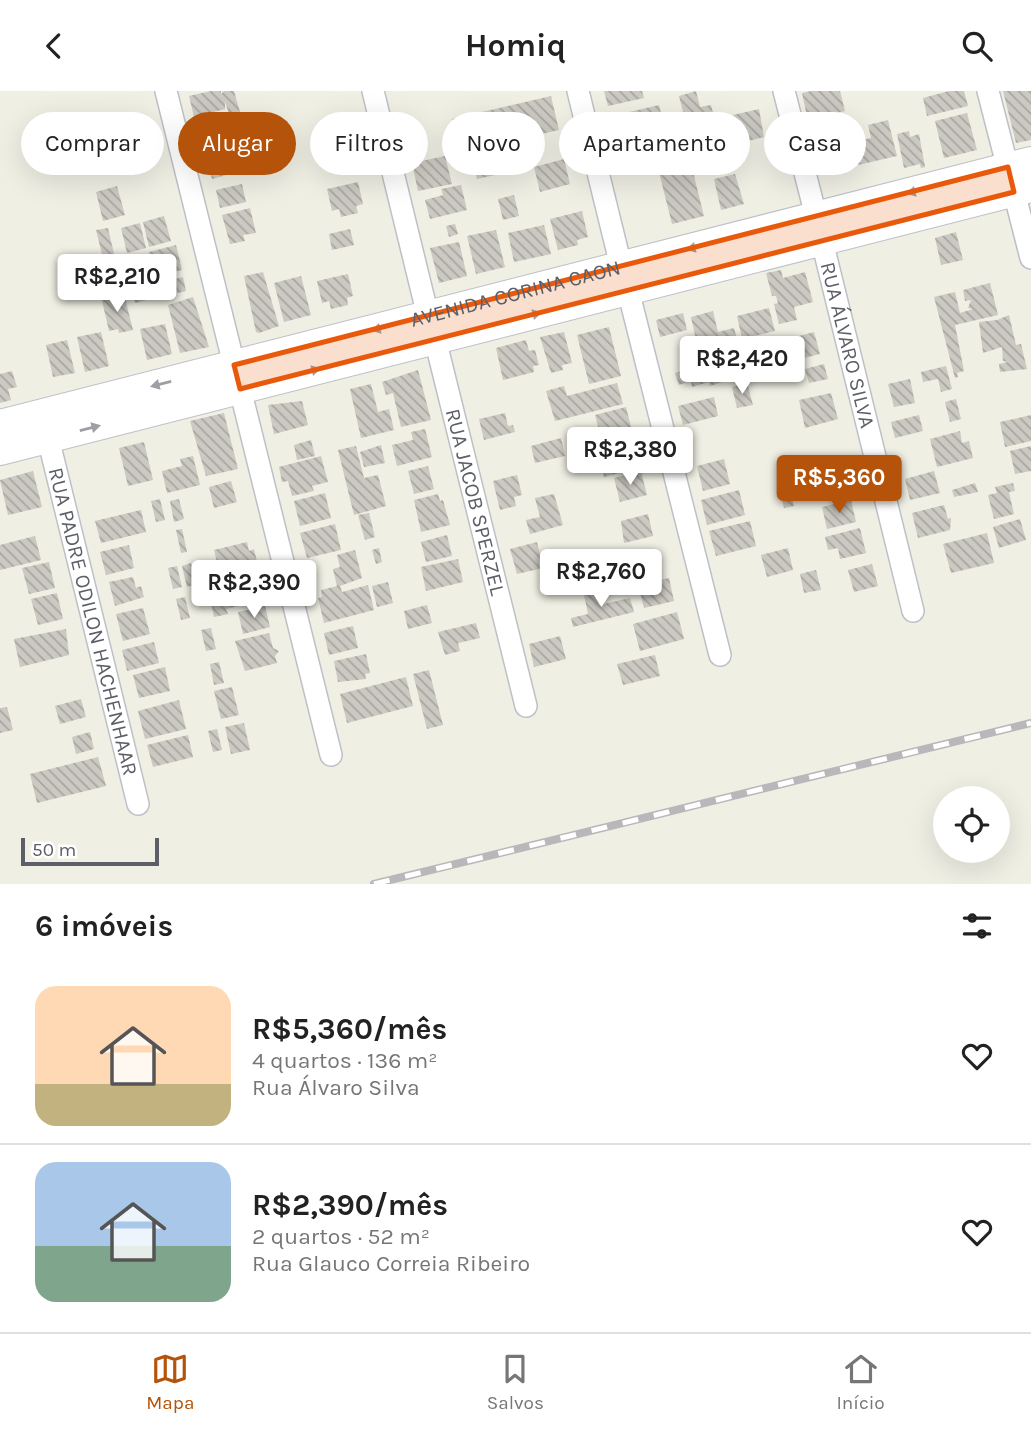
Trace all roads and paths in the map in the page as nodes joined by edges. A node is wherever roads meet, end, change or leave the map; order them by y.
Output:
1 (166, 91) edge
2 (373, 91) edge
3 (578, 91) edge
4 (784, 91) edge
5 (988, 91) edge
6 (1021, 177) edge
7 (819, 229) junction
8 (1031, 258) edge
9 (625, 278) junction
10 (432, 328) junction
11 (237, 377) junction
12 (0, 425) edge
13 (48, 438) junction
14 (0, 450) edge
15 (913, 611) dead end
16 (720, 655) dead end
17 (526, 706) dead end
18 (331, 755) dead end
19 (138, 804) dead end

1 - 11 street
2 - 10 street, RUA JACOB SPERZEL
3 - 9 street
4 - 7 street, RUA ÁLVARO SILVA
5 - 6 street
6 - 7 main road, AVENIDA CORINA CAON
6 - 8 street
7 - 9 main road, AVENIDA CORINA CAON
7 - 15 street, RUA ÁLVARO SILVA
9 - 10 main road, AVENIDA CORINA CAON
9 - 16 street
10 - 11 main road, AVENIDA CORINA CAON
10 - 17 street, RUA JACOB SPERZEL
11 -> 12 main road, AVENIDA CORINA CAON
13 -> 11 main road, AVENIDA CORINA CAON
11 - 18 street
13 - 14 main road, AVENIDA CORINA CAON
13 - 19 street, RUA PADRE ODILON HACHENHAAR

